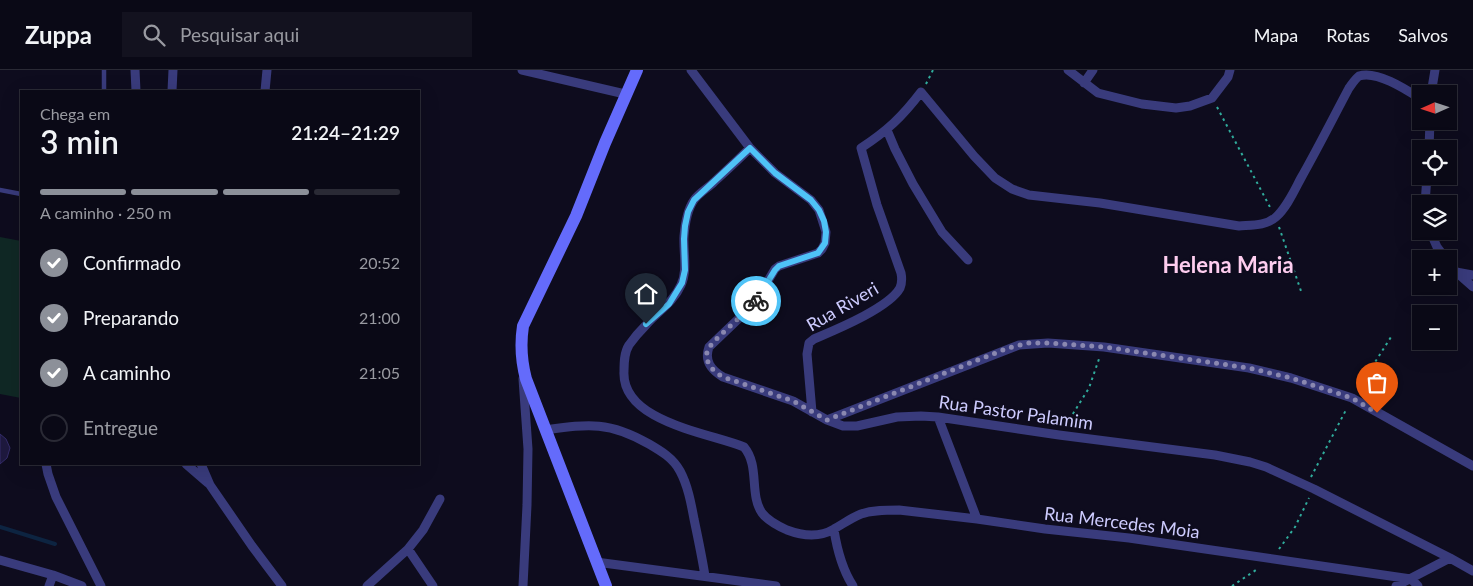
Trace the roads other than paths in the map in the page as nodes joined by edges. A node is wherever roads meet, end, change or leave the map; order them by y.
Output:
1 (104, 70) edge
2 (135, 70) edge
3 (173, 70) edge
4 (267, 70) edge
5 (522, 70) edge
6 (637, 70) edge
7 (691, 70) edge
8 (1068, 70) edge
9 (1093, 70) edge
10 (1230, 70) edge
11 (1434, 70) edge
12 (1084, 83) junction
13 (1432, 85) edge
14 (104, 90) edge
15 (136, 90) edge
16 (172, 90) edge
17 (265, 90) edge
18 (1412, 93) edge
19 (625, 94) junction
20 (887, 130) junction
21 (750, 148) junction
22 (0, 190) edge
23 (20, 194) edge
24 (968, 260) dead end
25 (1457, 272) edge
26 (1457, 273) edge
27 (1473, 275) edge
28 (1473, 287) edge
29 (522, 364) junction
30 (812, 412) junction
31 (938, 417) junction
32 (827, 420) junction
33 (545, 430) junction
34 (46, 465) edge
35 (187, 465) edge
36 (201, 465) edge
37 (1473, 466) edge
38 (210, 485) junction
39 (440, 499) dead end
40 (977, 519) junction
41 (834, 530) junction
42 (408, 549) junction
43 (1450, 558) junction
44 (0, 560) edge
45 (596, 562) junction
46 (1473, 571) edge
47 (53, 575) junction
48 (705, 576) junction
49 (1411, 579) junction
50 (742, 583) edge
51 (49, 586) edge
52 (82, 586) edge
53 (101, 586) edge
54 (282, 586) edge
55 (367, 586) edge
56 (433, 586) edge
57 (523, 586) edge
58 (606, 586) edge
59 (776, 586) edge
60 (853, 586) edge
61 (1396, 586) edge
62 (1418, 586) edge

1 - 14 lane
2 - 15 street
3 - 16 street
4 - 17 street
5 - 19 street
6 - 19 main road
7 - 21 street, Rua Pastor Palamim
8 - 12 street
9 - 12 street
10 - 12 street
11 - 13 street
18 - 20 street
19 - 29 main road
20 - 24 street
20 - 30 street, Rua Riveri
21 - 30 street, Rua Pastor Palamim
21 - 41 street
22 - 23 lane
25 - 27 street
26 - 28 street
29 - 33 main road
29 - 57 street
30 - 32 street, Rua Pastor Palamim
31 - 32 street, Rua Pastor Palamim
31 - 40 street
31 - 43 street, Rua Pastor Palamim
32 - 37 street
33 - 45 main road
33 - 48 street
34 - 53 street
35 - 38 street
36 - 38 street
38 - 54 street
39 - 42 street
40 - 41 street, Rua Mercedes Moia
40 - 49 street, Rua Mercedes Moia
41 - 60 street
42 - 55 street
42 - 56 street
43 - 46 street, Rua Pastor Palamim
43 - 49 street
44 - 47 street
45 - 48 street
45 - 58 main road
47 - 51 street
47 - 52 street
48 - 50 street
49 - 61 street
49 - 62 street
50 - 59 street

